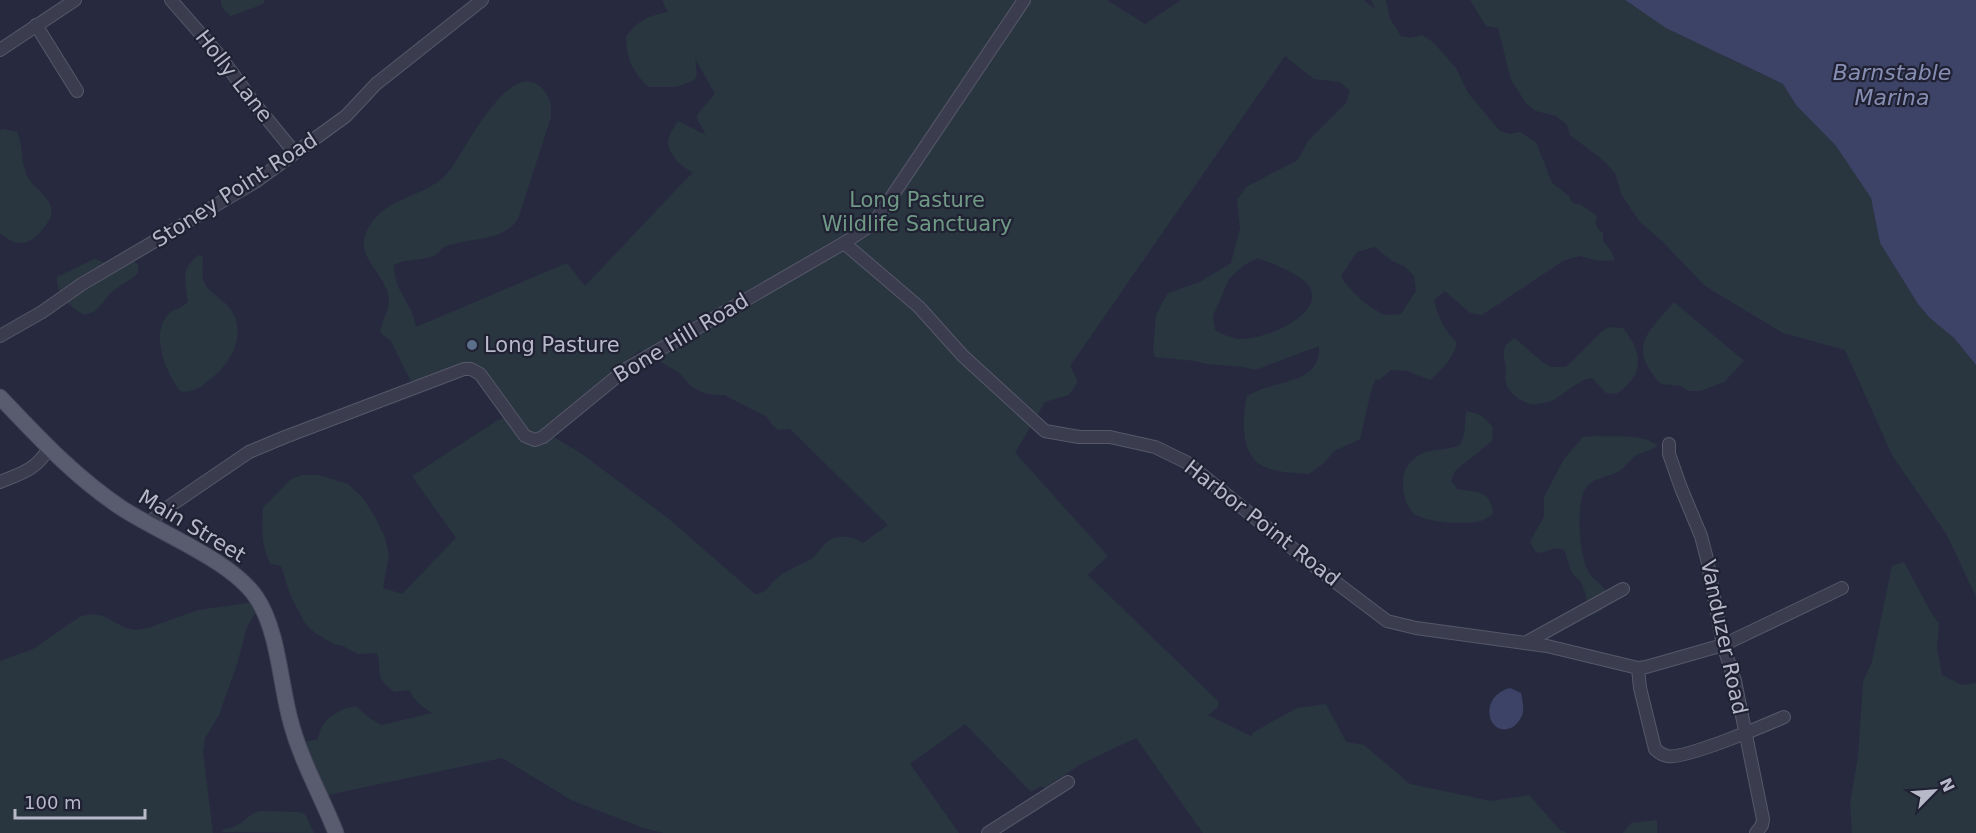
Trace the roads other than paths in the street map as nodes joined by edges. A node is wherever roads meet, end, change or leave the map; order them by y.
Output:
1 (75, 0) edge
2 (171, 0) edge
3 (1024, 0) edge
4 (476, 2) edge
5 (36, 25) junction
6 (0, 50) edge
7 (77, 90) dead end
8 (295, 153) junction
9 (844, 243) junction
10 (0, 336) edge
11 (0, 397) edge
12 (1669, 444) dead end
13 (49, 448) junction
14 (0, 482) edge
15 (150, 524) junction
16 (1842, 588) dead end
17 (1623, 589) dead end
18 (1525, 643) junction
19 (1723, 645) junction
20 (1638, 668) junction
21 (1784, 717) dead end
22 (1745, 733) junction
23 (1068, 782) dead end
24 (336, 833) edge
25 (987, 833) edge
26 (1756, 833) edge

1 - 5 street
2 - 8 street, Holly Lane
3 - 9 street, Bone Hill Road
4 - 8 street, Stoney Point Road
5 - 6 street
5 - 7 street
8 - 10 street, Stoney Point Road
9 - 15 street, Bone Hill Road
9 - 18 street, Harbor Point Road
11 - 13 main road, Main Street
12 - 19 street, Vanduzer Road
13 - 14 street
13 - 15 main road, Main Street
15 - 24 main road, Main Street
16 - 19 street
17 - 18 street
18 - 20 street, Harbor Point Road
19 - 20 street
19 - 22 street, Vanduzer Road
20 - 22 street
21 - 22 street
22 - 26 street, Vanduzer Road
23 - 25 street

